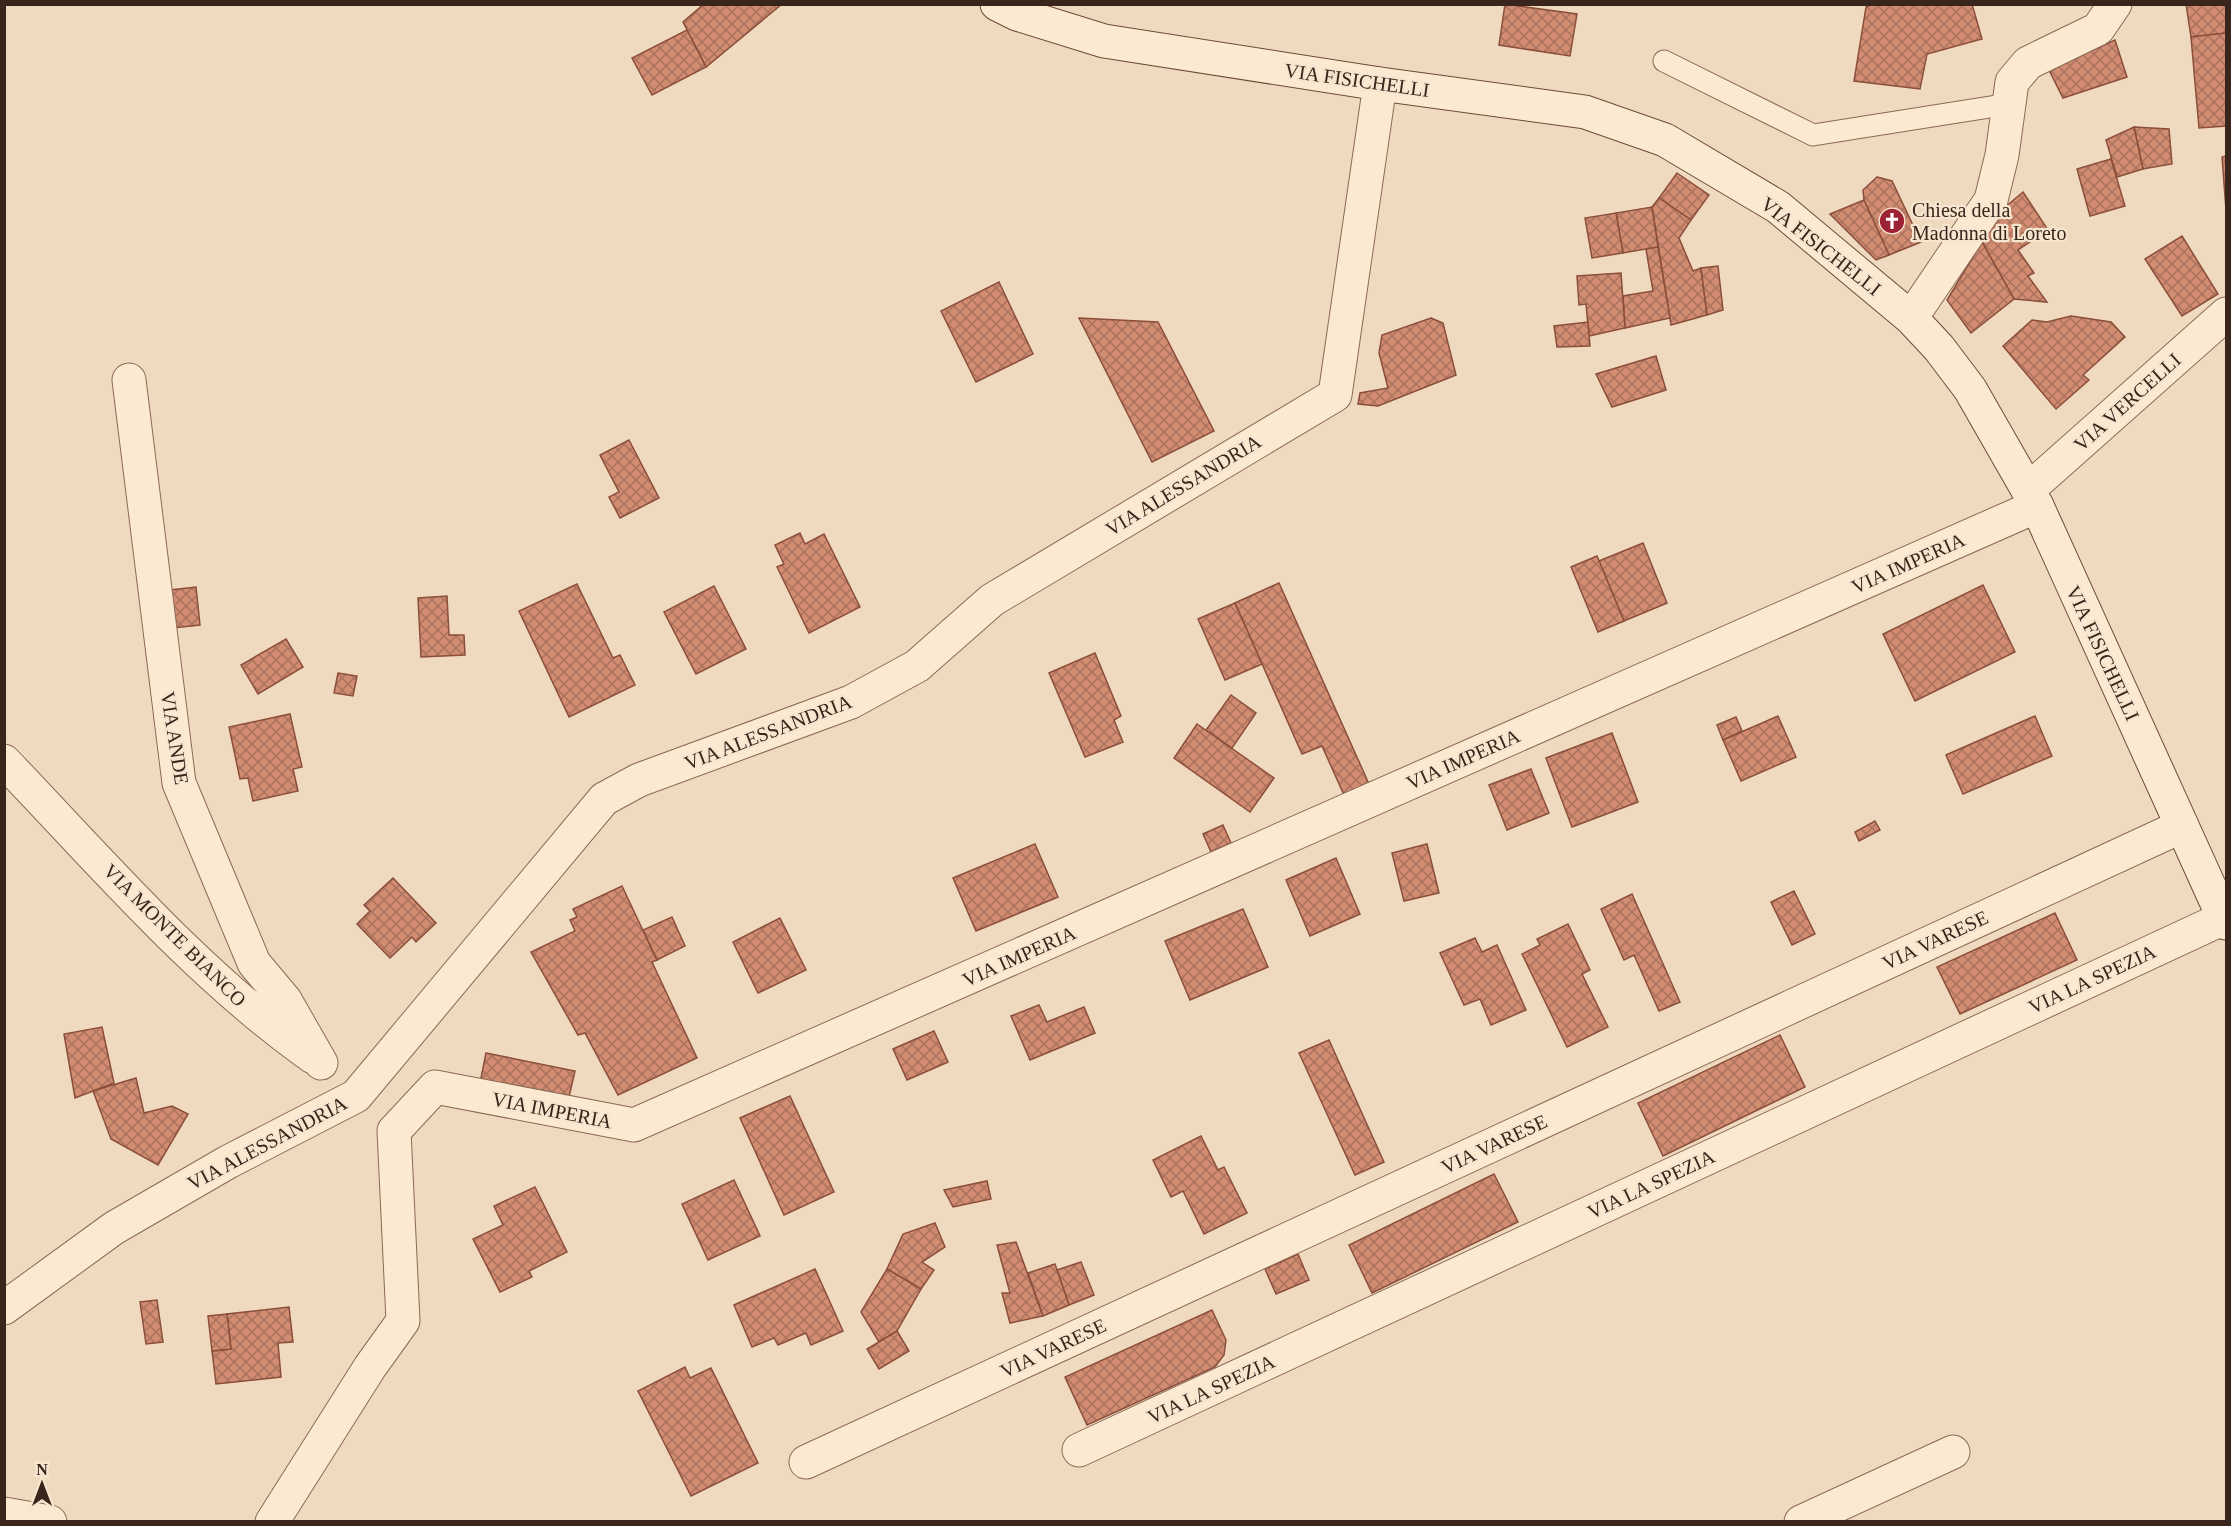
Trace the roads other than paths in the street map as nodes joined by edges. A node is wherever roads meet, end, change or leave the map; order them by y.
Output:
1 (998, 4) edge
2 (2115, 4) edge
3 (1664, 61) dead end
4 (1380, 84) junction
5 (2009, 104) junction
6 (2226, 314) edge
7 (1911, 318) junction
8 (129, 380) dead end
9 (2032, 498) junction
10 (4, 761) edge
11 (2182, 826) junction
12 (2225, 921) edge
13 (321, 1063) junction
14 (356, 1096) junction
15 (4, 1308) edge
16 (1079, 1450) dead end
17 (1953, 1452) dead end
18 (806, 1462) dead end
19 (4, 1514) edge
20 (50, 1521) edge
21 (272, 1521) edge
22 (1801, 1521) edge

1 - 4 street, VIA FISICHELLI
2 - 5 street
3 - 5 lane
4 - 7 street, VIA FISICHELLI
4 - 14 street, VIA ALESSANDRIA
5 - 7 street
6 - 9 street, VIA VERCELLI
7 - 9 street, VIA FISICHELLI
8 - 13 street, VIA ANDE
9 - 11 street, VIA FISICHELLI
9 - 21 street, VIA IMPERIA
10 - 13 street, VIA MONTE BIANCO
11 - 12 street, VIA FISICHELLI
11 - 18 street, VIA VARESE
12 - 16 street, VIA LA SPEZIA
13 - 14 street, VIA MONTE BIANCO
14 - 15 street, VIA ALESSANDRIA
17 - 22 street
19 - 20 street

